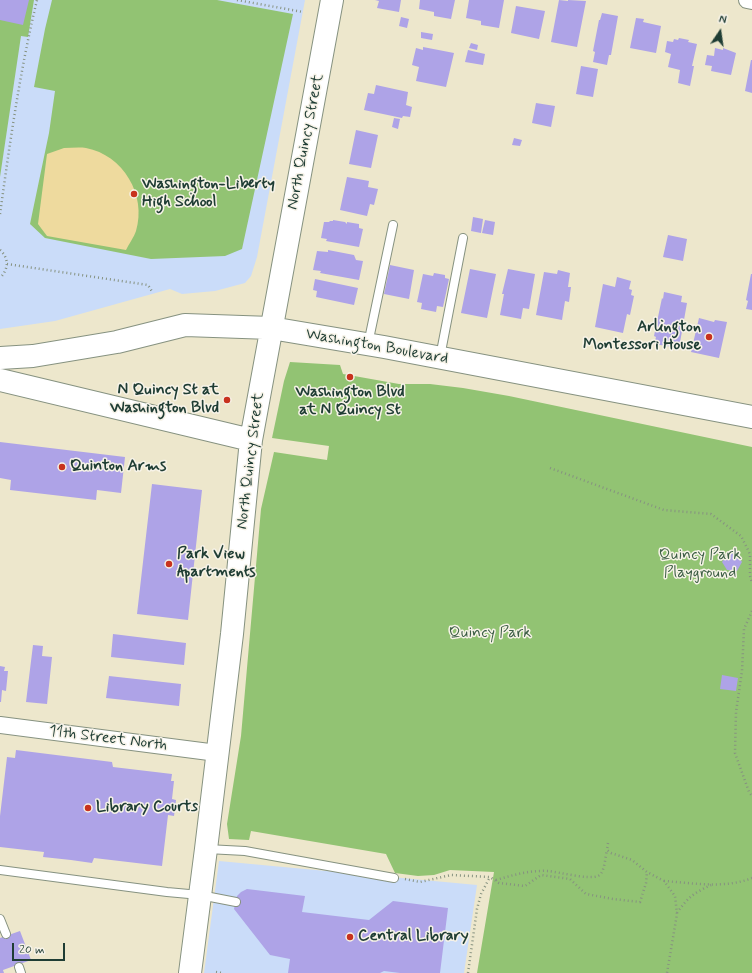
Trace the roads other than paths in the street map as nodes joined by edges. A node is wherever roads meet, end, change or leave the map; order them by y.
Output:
1 (332, 0) edge
2 (747, 0) edge
3 (752, 1) edge
4 (393, 225) dead end
5 (463, 238) dead end
6 (270, 328) junction
7 (368, 345) junction
8 (0, 358) edge
9 (440, 358) junction
10 (0, 380) edge
11 (752, 417) edge
12 (250, 440) junction
13 (0, 725) edge
14 (217, 753) junction
15 (206, 849) junction
16 (0, 870) edge
17 (394, 878) road end
18 (200, 895) junction
19 (236, 902) dead end
20 (0, 919) edge
21 (6, 934) dead end
22 (190, 973) edge

1 - 6 main road, North Quincy Street
2 - 3 street
4 - 7 lane
5 - 9 lane
6 - 7 main road, Washington Boulevard
6 - 8 main road, Washington Boulevard
6 - 12 main road, North Quincy Street
7 - 9 main road, Washington Boulevard
9 - 11 main road, Washington Boulevard
10 - 12 main road
12 - 14 main road, North Quincy Street
13 - 14 street, 11th Street North
14 - 15 main road, North Quincy Street
15 - 17 lane
15 - 18 main road, North Quincy Street
16 - 18 lane
18 - 19 lane
18 - 22 main road, North Quincy Street
20 - 21 lane

